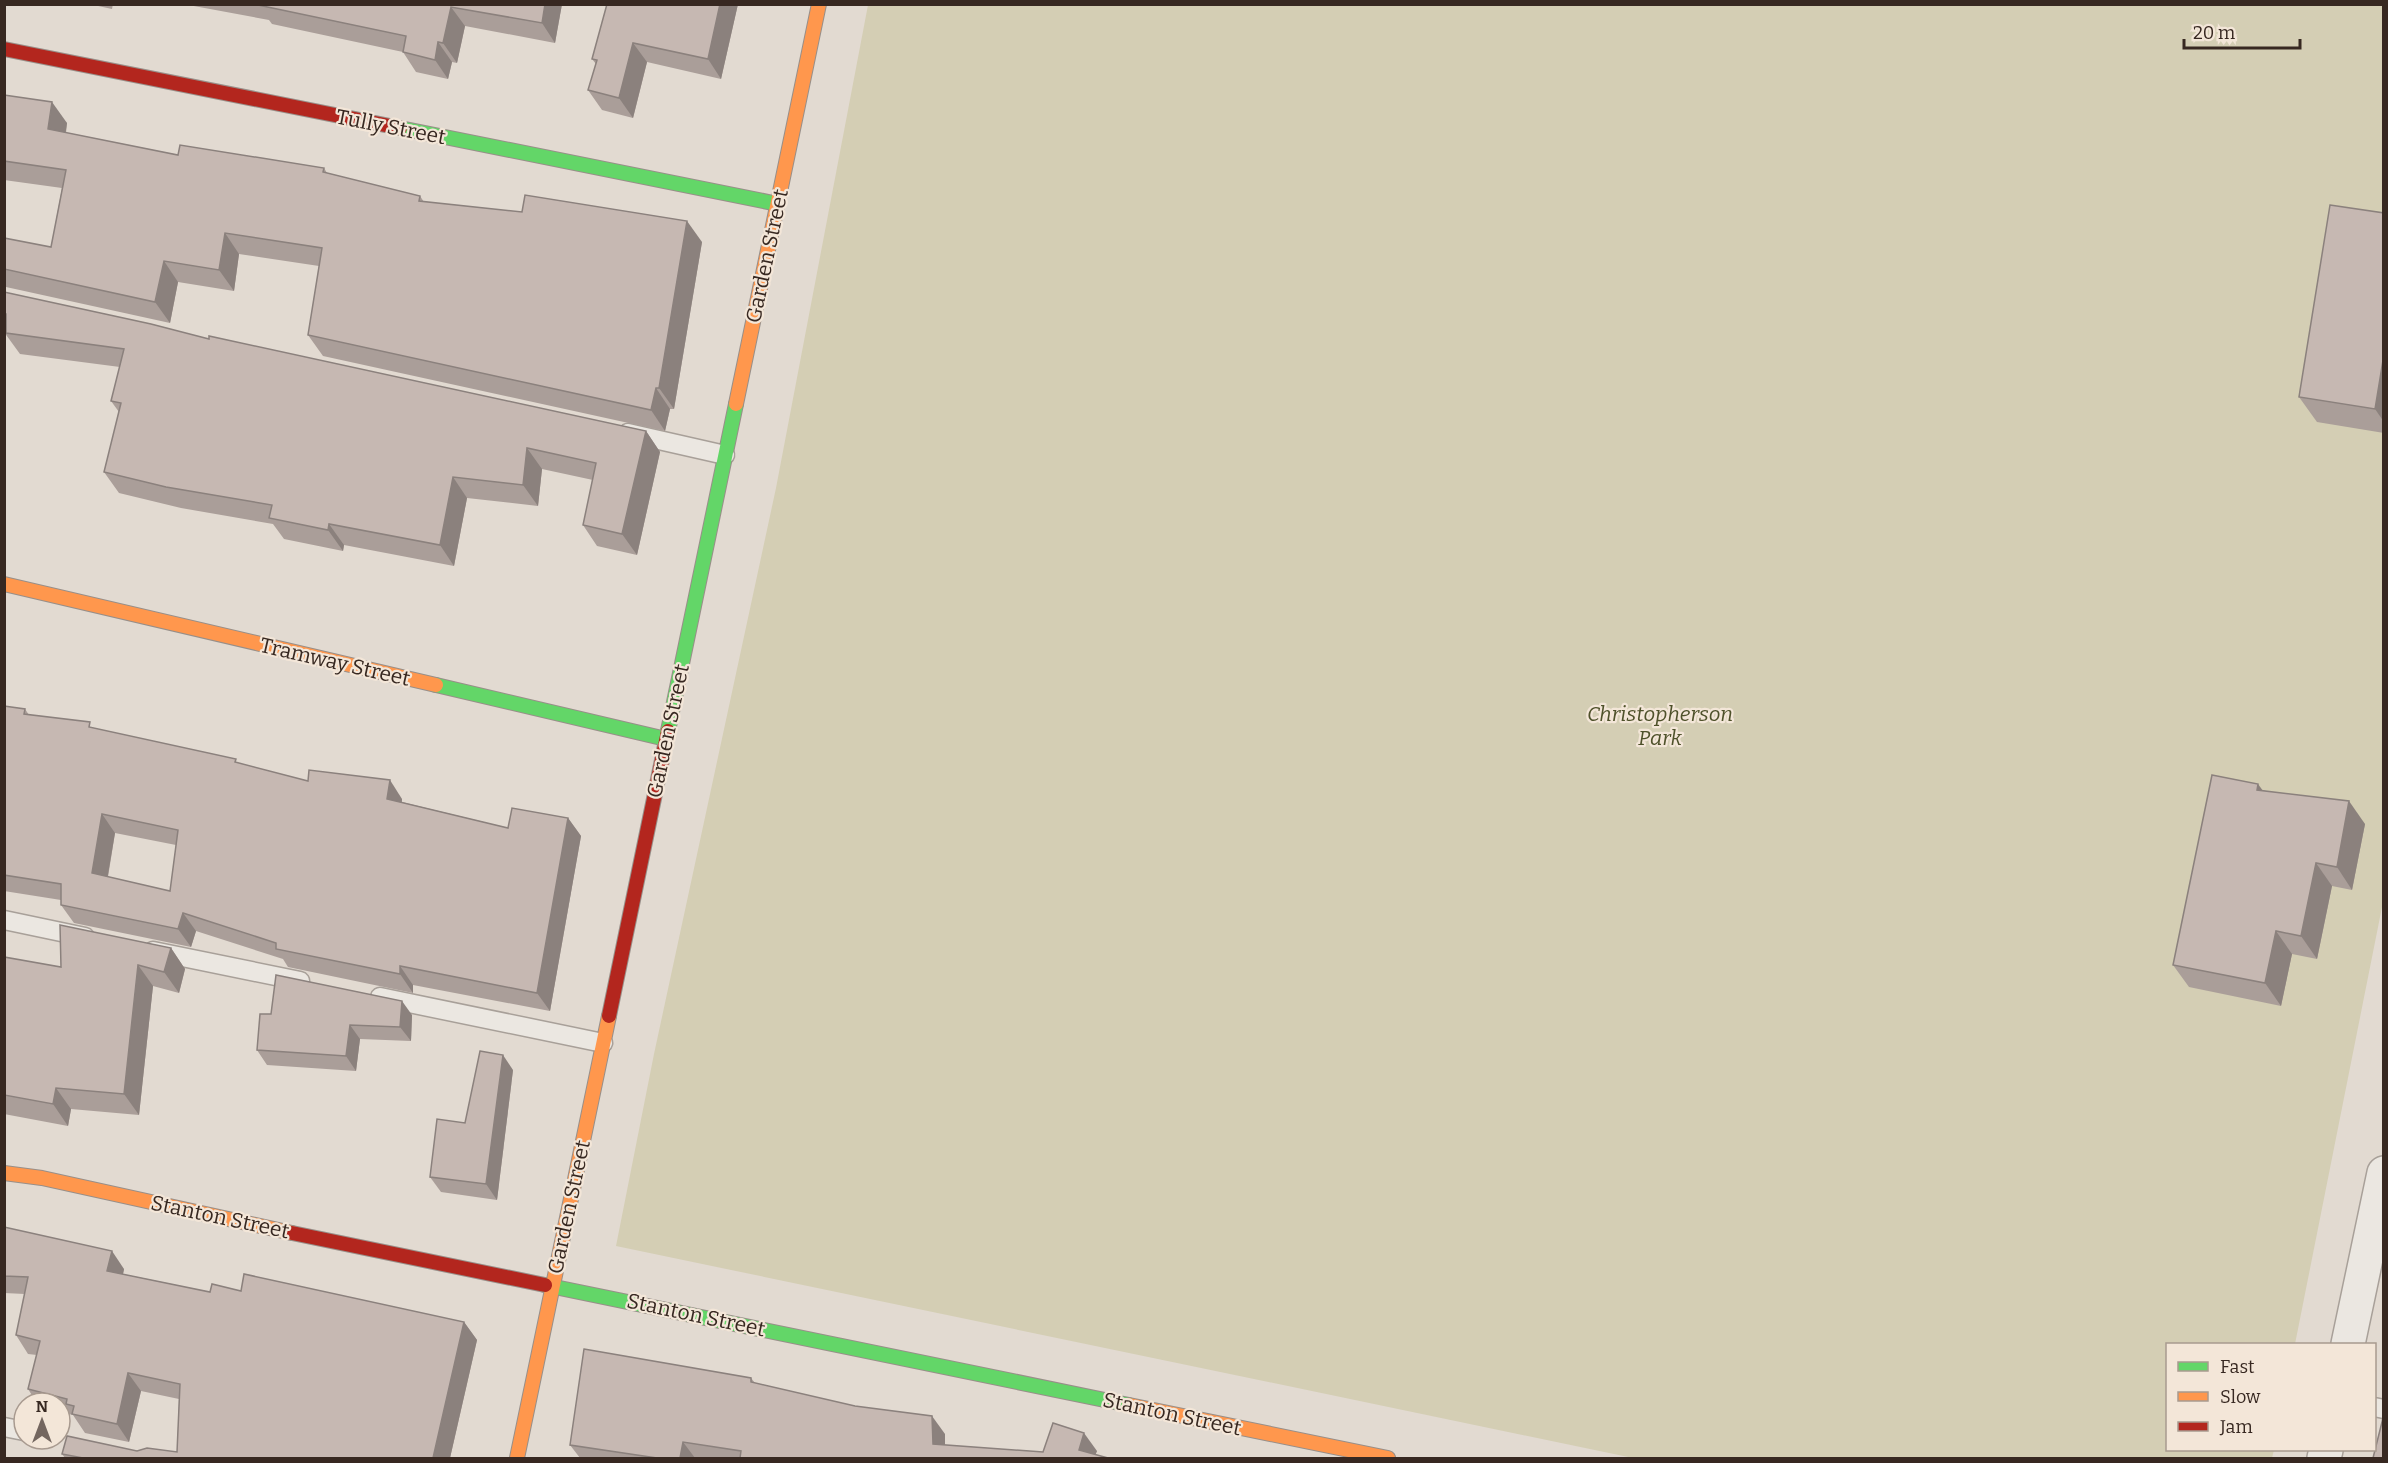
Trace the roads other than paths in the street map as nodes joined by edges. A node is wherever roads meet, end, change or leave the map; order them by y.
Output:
1 (819, 4) edge
2 (4, 49) edge
3 (778, 204) junction
4 (609, 429) edge
5 (725, 454) junction
6 (4, 584) edge
7 (666, 739) junction
8 (4, 920) edge
9 (98, 939) edge
10 (134, 946) edge
11 (321, 985) edge
12 (357, 992) edge
13 (603, 1043) junction
14 (4, 1173) edge
15 (2384, 1173) edge
16 (552, 1286) junction
17 (2349, 1343) edge
18 (517, 1458) edge
19 (1388, 1458) edge

1 - 3 street, Garden Street
2 - 3 street, Tully Street
3 - 5 street, Garden Street
4 - 5 lane
5 - 7 street, Garden Street
6 - 7 street, Tramway Street
7 - 13 street, Garden Street
8 - 9 lane
10 - 11 lane
12 - 13 lane
13 - 16 street, Garden Street
14 - 16 street, Stanton Street
15 - 17 street
16 - 18 street, Garden Street
16 - 19 street, Stanton Street

